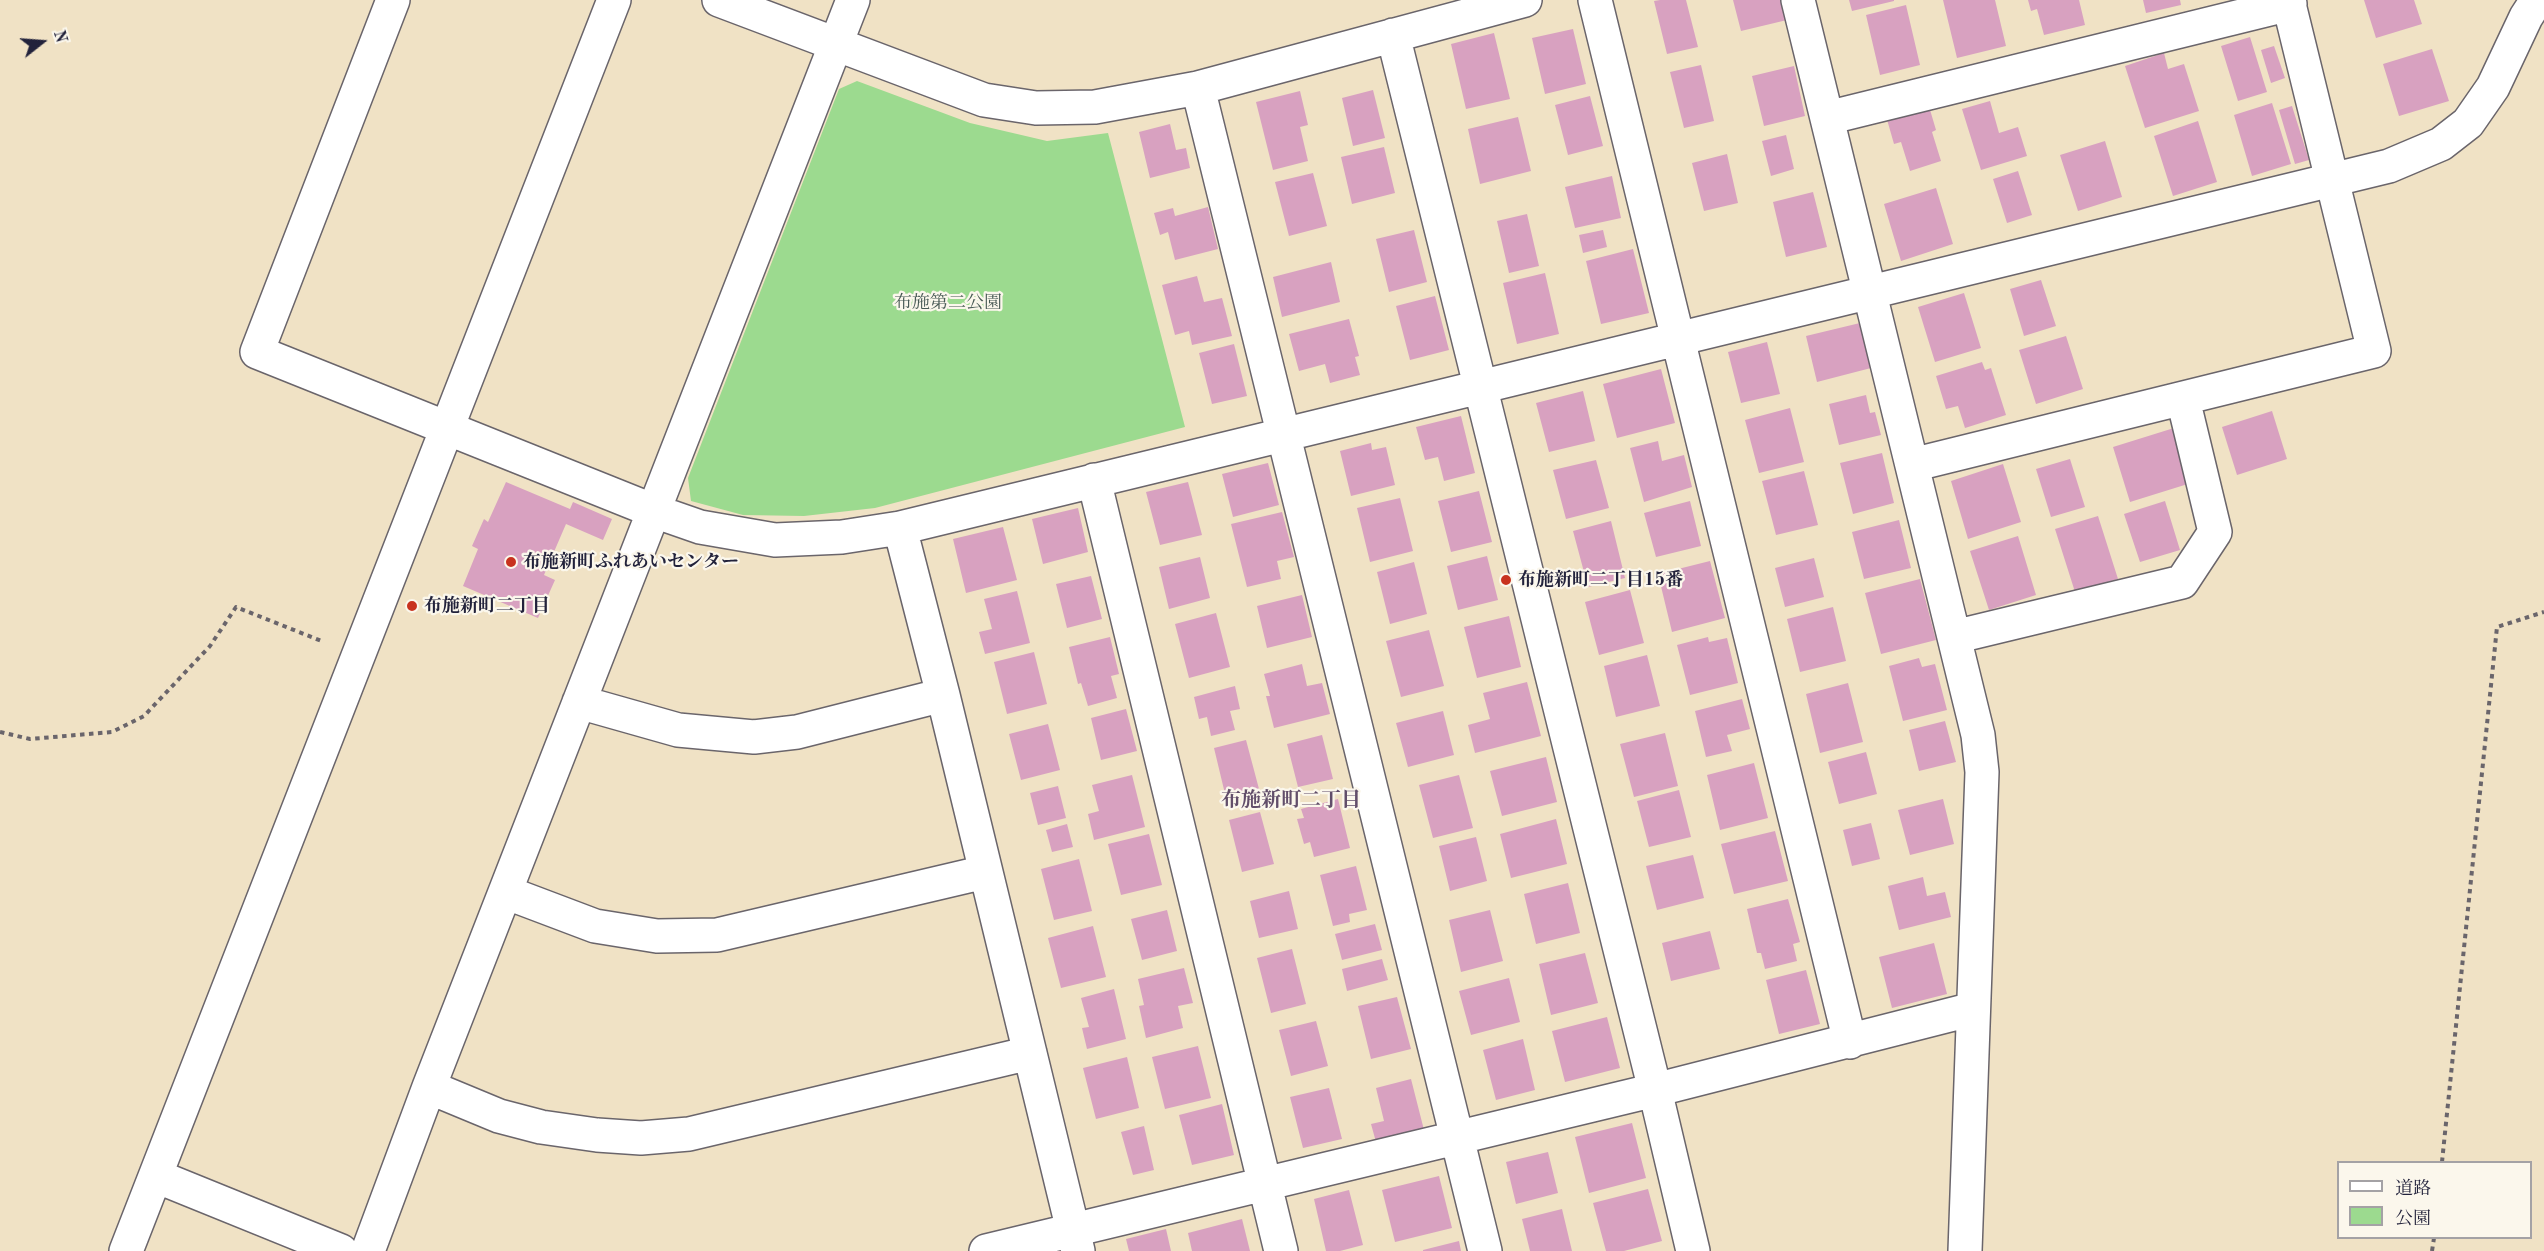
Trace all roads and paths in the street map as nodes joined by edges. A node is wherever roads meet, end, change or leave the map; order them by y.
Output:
1 (393, 0) edge
2 (614, 0) edge
3 (719, 0) edge
4 (853, 0) edge
5 (1525, 0) edge
6 (1595, 0) edge
7 (1798, 0) edge
8 (2537, 0) edge
9 (2289, 2) edge
10 (1393, 36) junction
11 (835, 45) junction
12 (1197, 88) junction
13 (1827, 117) junction
14 (2333, 181) junction
15 (1870, 291) junction
16 (1677, 338) junction
17 (1481, 386) junction
18 (2183, 399) junction
19 (447, 427) junction
20 (1285, 435) junction
21 (1912, 465) junction
22 (1094, 480) junction
23 (654, 511) junction
24 (900, 528) junction
25 (2544, 612) edge
26 (1954, 637) junction
27 (358, 656) junction
28 (943, 695) junction
29 (579, 702) junction
30 (0, 732) edge
31 (985, 872) junction
32 (505, 892) junction
33 (1973, 1009) junction
34 (1850, 1042) junction
35 (1030, 1053) junction
36 (429, 1087) junction
37 (1655, 1090) junction
38 (1458, 1137) junction
39 (2442, 1161) edge
40 (156, 1176) junction
41 (1265, 1183) junction
42 (1075, 1240) edge
43 (126, 1251) edge
44 (341, 1251) edge
45 (368, 1251) edge
46 (986, 1251) edge
47 (1281, 1251) edge
48 (1485, 1251) edge
49 (1693, 1251) edge
50 (1965, 1251) edge

1 - 19 street
2 - 19 street
3 - 11 street
4 - 11 street
5 - 10 street
6 - 16 street
7 - 13 street
8 - 14 street
9 - 13 street
9 - 14 street
10 - 12 street
10 - 17 street
11 - 12 street
11 - 23 street
12 - 20 street
13 - 15 street
14 - 15 street
14 - 18 street
15 - 16 street
15 - 21 street
16 - 17 street
16 - 34 street
17 - 20 street
17 - 37 street
18 - 21 street
18 - 26 street
19 - 23 street
19 - 27 street
20 - 22 street
20 - 38 street
21 - 26 street
22 - 24 street
22 - 41 street
23 - 24 street
23 - 29 street
24 - 28 street
25 - 39 path
26 - 33 street
27 - 30 path
27 - 40 street
28 - 29 street
28 - 31 street
29 - 32 street
31 - 32 street
31 - 35 street
32 - 36 street
33 - 34 street
33 - 50 street
34 - 37 street
35 - 36 street
35 - 42 street
36 - 45 street
37 - 38 street
37 - 49 street
38 - 41 street
38 - 48 street
40 - 43 street
40 - 44 street
41 - 42 street
41 - 47 street
42 - 46 street

